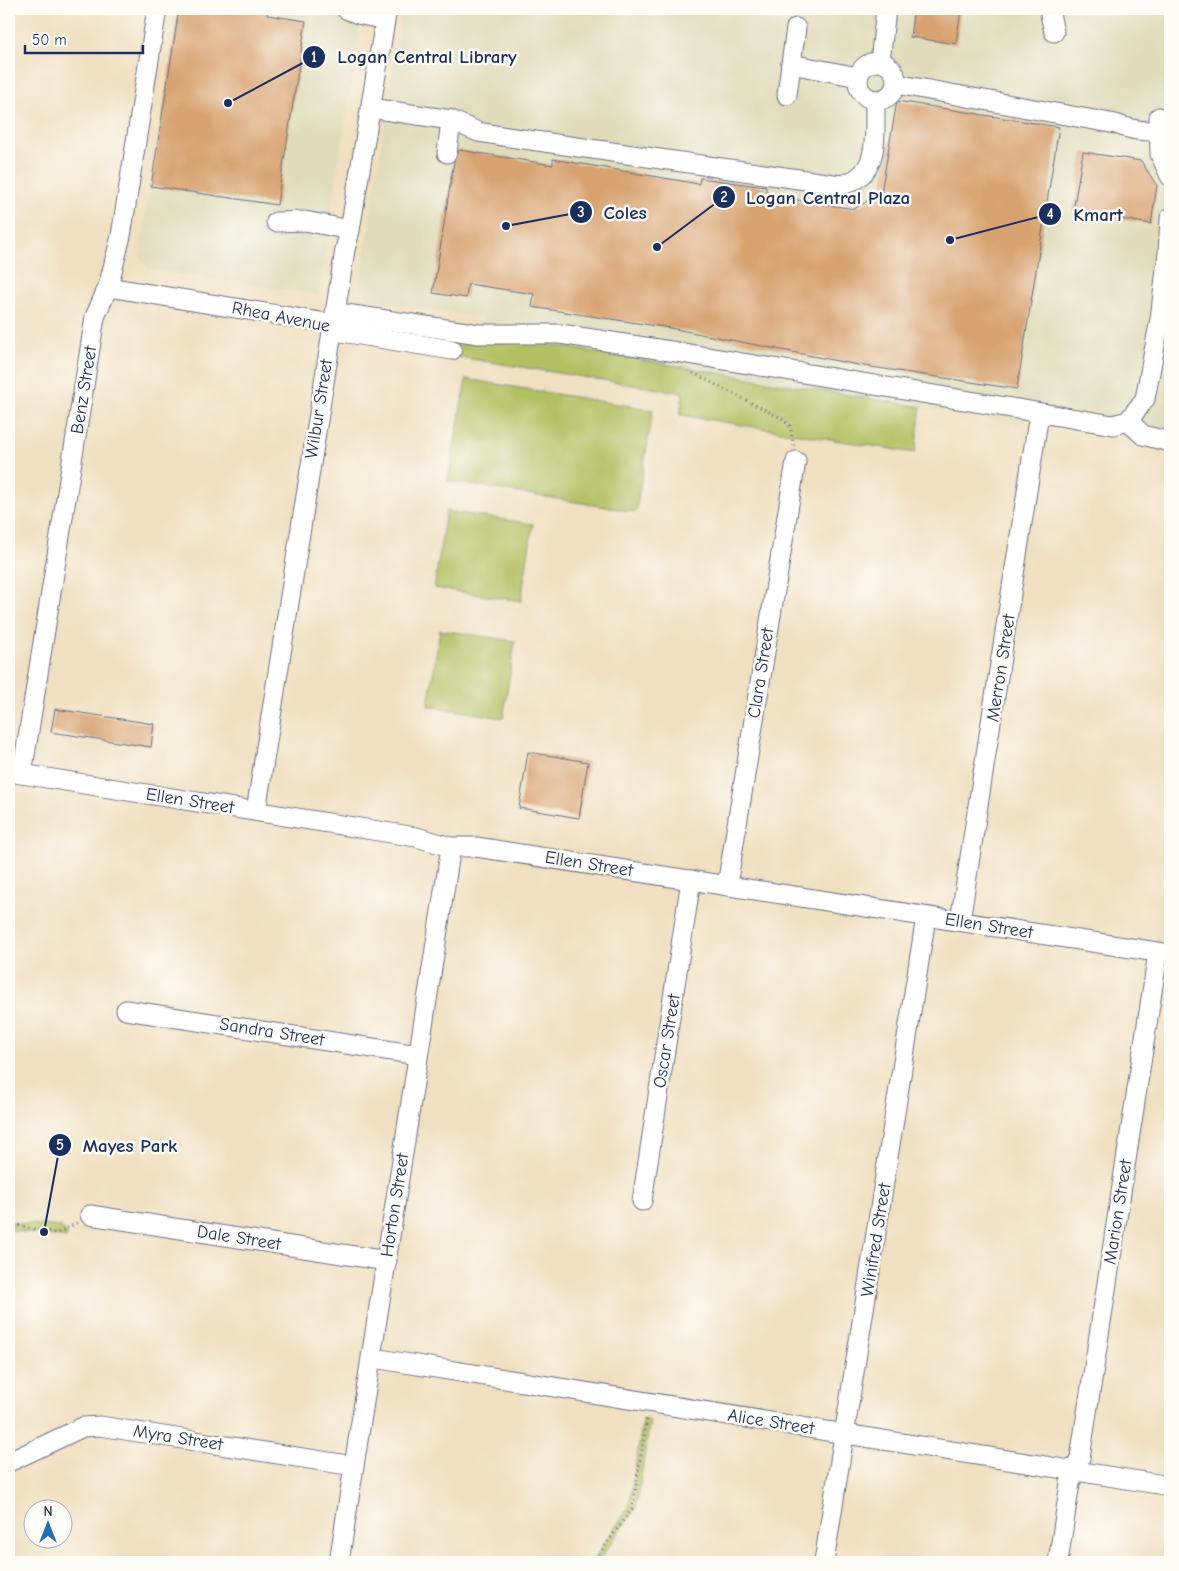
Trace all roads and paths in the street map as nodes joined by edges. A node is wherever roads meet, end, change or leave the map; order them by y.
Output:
1 (156, 9) edge
2 (346, 9) edge
3 (886, 9) edge
4 (1049, 9) edge
5 (386, 14) edge
6 (796, 28) dead end
7 (1054, 32) dead end
8 (880, 62) junction
9 (791, 64) junction
10 (858, 77) junction
11 (896, 84) junction
12 (787, 95) dead end
13 (875, 100) junction
14 (371, 108) junction
15 (451, 120) junction
16 (1164, 122) edge
17 (447, 152) dead end
18 (1170, 176) edge
19 (1170, 218) edge
20 (276, 222) dead end
21 (350, 230) junction
22 (108, 287) junction
23 (333, 324) junction
24 (452, 350) dead end
25 (677, 352) junction
26 (1039, 414) junction
27 (1128, 421) junction
28 (1170, 442) edge
29 (796, 461) joint
30 (15, 773) edge
31 (256, 811) junction
32 (451, 847) junction
33 (691, 880) junction
34 (727, 886) junction
35 (926, 917) junction
36 (960, 922) junction
37 (1164, 954) edge
38 (126, 1010) dead end
39 (418, 1054) junction
40 (642, 1201) dead end
41 (90, 1215) joint
42 (9, 1224) edge
43 (387, 1261) junction
44 (373, 1358) junction
45 (650, 1404) junction
46 (844, 1434) junction
47 (9, 1462) edge
48 (354, 1466) junction
49 (1075, 1471) junction
50 (1170, 1486) edge
51 (339, 1562) edge
52 (594, 1562) edge
53 (824, 1562) edge
54 (1058, 1562) edge

1 - 22 street, Benz Street
2 - 5 street
3 - 8 street
4 - 7 street
5 - 14 street, Wilbur Street
6 - 9 street
8 - 10 street
8 - 11 street
9 - 10 street
9 - 12 street
10 - 13 street
11 - 13 street
11 - 16 street
13 - 15 street
14 - 15 street
14 - 21 street, Wilbur Street
15 - 17 street
16 - 18 street
19 - 27 street
20 - 21 street
21 - 23 street, Wilbur Street
22 - 23 street, Rhea Avenue
22 - 30 street, Benz Street
23 - 24 street, Rhea Avenue
23 - 25 street
23 - 31 street, Wilbur Street
25 - 26 street
25 - 29 path
26 - 27 street
26 - 36 street, Merron Street
27 - 28 street
29 - 34 street, Clara Street
30 - 31 street, Ellen Street
31 - 32 street, Ellen Street
32 - 33 street, Ellen Street
32 - 39 street, Horton Street
33 - 34 street, Ellen Street
33 - 40 street, Oscar Street
34 - 35 street, Ellen Street
35 - 36 street, Ellen Street
35 - 46 street, Winifred Street
36 - 37 street, Ellen Street
37 - 49 street, Marion Street
38 - 39 street, Sandra Street
39 - 43 street, Horton Street
41 - 42 path
41 - 43 street, Dale Street
43 - 44 street, Horton Street
44 - 45 street, Alice Street
44 - 48 street, Horton Street
45 - 46 street, Alice Street
45 - 52 path
46 - 49 street, Alice Street
46 - 53 street, Winifred Street
47 - 48 street, Myra Street
48 - 51 street, Horton Street
49 - 50 street, Alice Street
49 - 54 street, Marion Street

